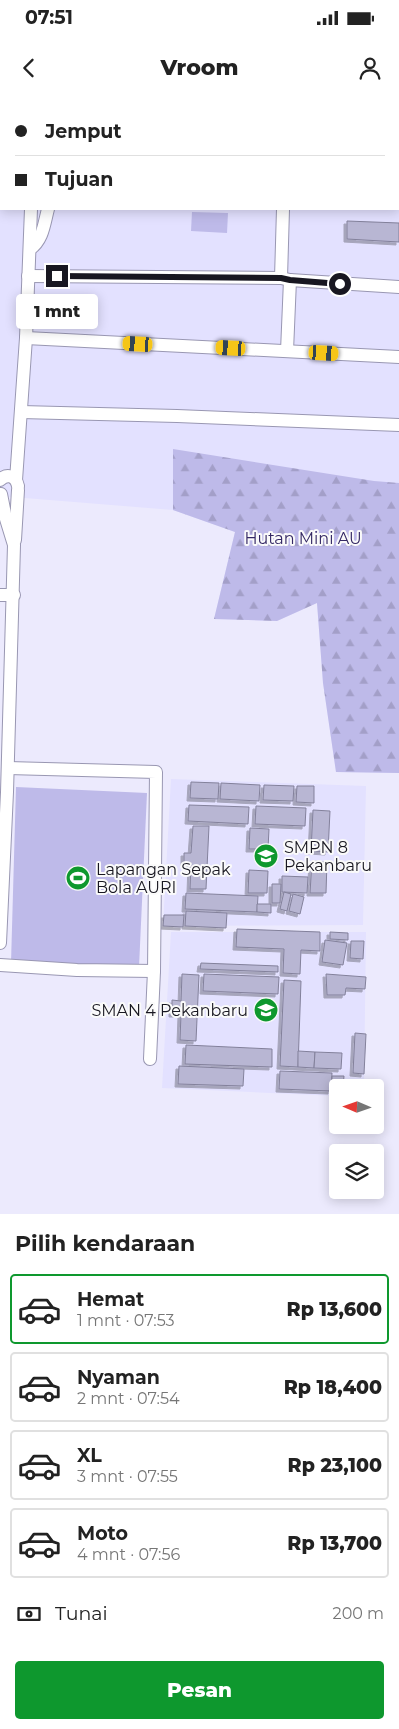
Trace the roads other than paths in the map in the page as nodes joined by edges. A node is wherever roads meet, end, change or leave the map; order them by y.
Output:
1 (31, 210) edge
2 (48, 210) edge
3 (283, 210) edge
4 (30, 249) junction
5 (28, 276) junction
6 (285, 279) junction
7 (399, 288) edge
8 (26, 338) junction
9 (287, 351) junction
10 (399, 357) edge
11 (21, 412) junction
12 (399, 425) edge
13 (0, 480) edge
14 (17, 485) junction
15 (0, 494) edge
16 (14, 545) junction
17 (0, 595) edge
18 (14, 595) junction
19 (5, 685) edge
20 (8, 768) junction
21 (4, 793) edge
22 (1, 902) edge
23 (0, 943) edge
24 (0, 965) edge
25 (154, 971) junction
26 (150, 1059) dead end

1 - 4 street
2 - 4 street
3 - 6 street
4 - 5 street
5 - 6 street
5 - 8 street
6 - 7 street
6 - 9 street
8 - 9 street
8 - 11 street
9 - 10 street
11 - 12 street
11 - 14 street
13 - 14 street
14 - 15 street
14 - 16 street
15 - 16 street
16 - 18 street
17 - 18 street
18 - 19 street
19 - 20 street
20 - 21 street
20 - 25 street
21 - 22 street
22 - 23 street
24 - 25 street
25 - 26 street

